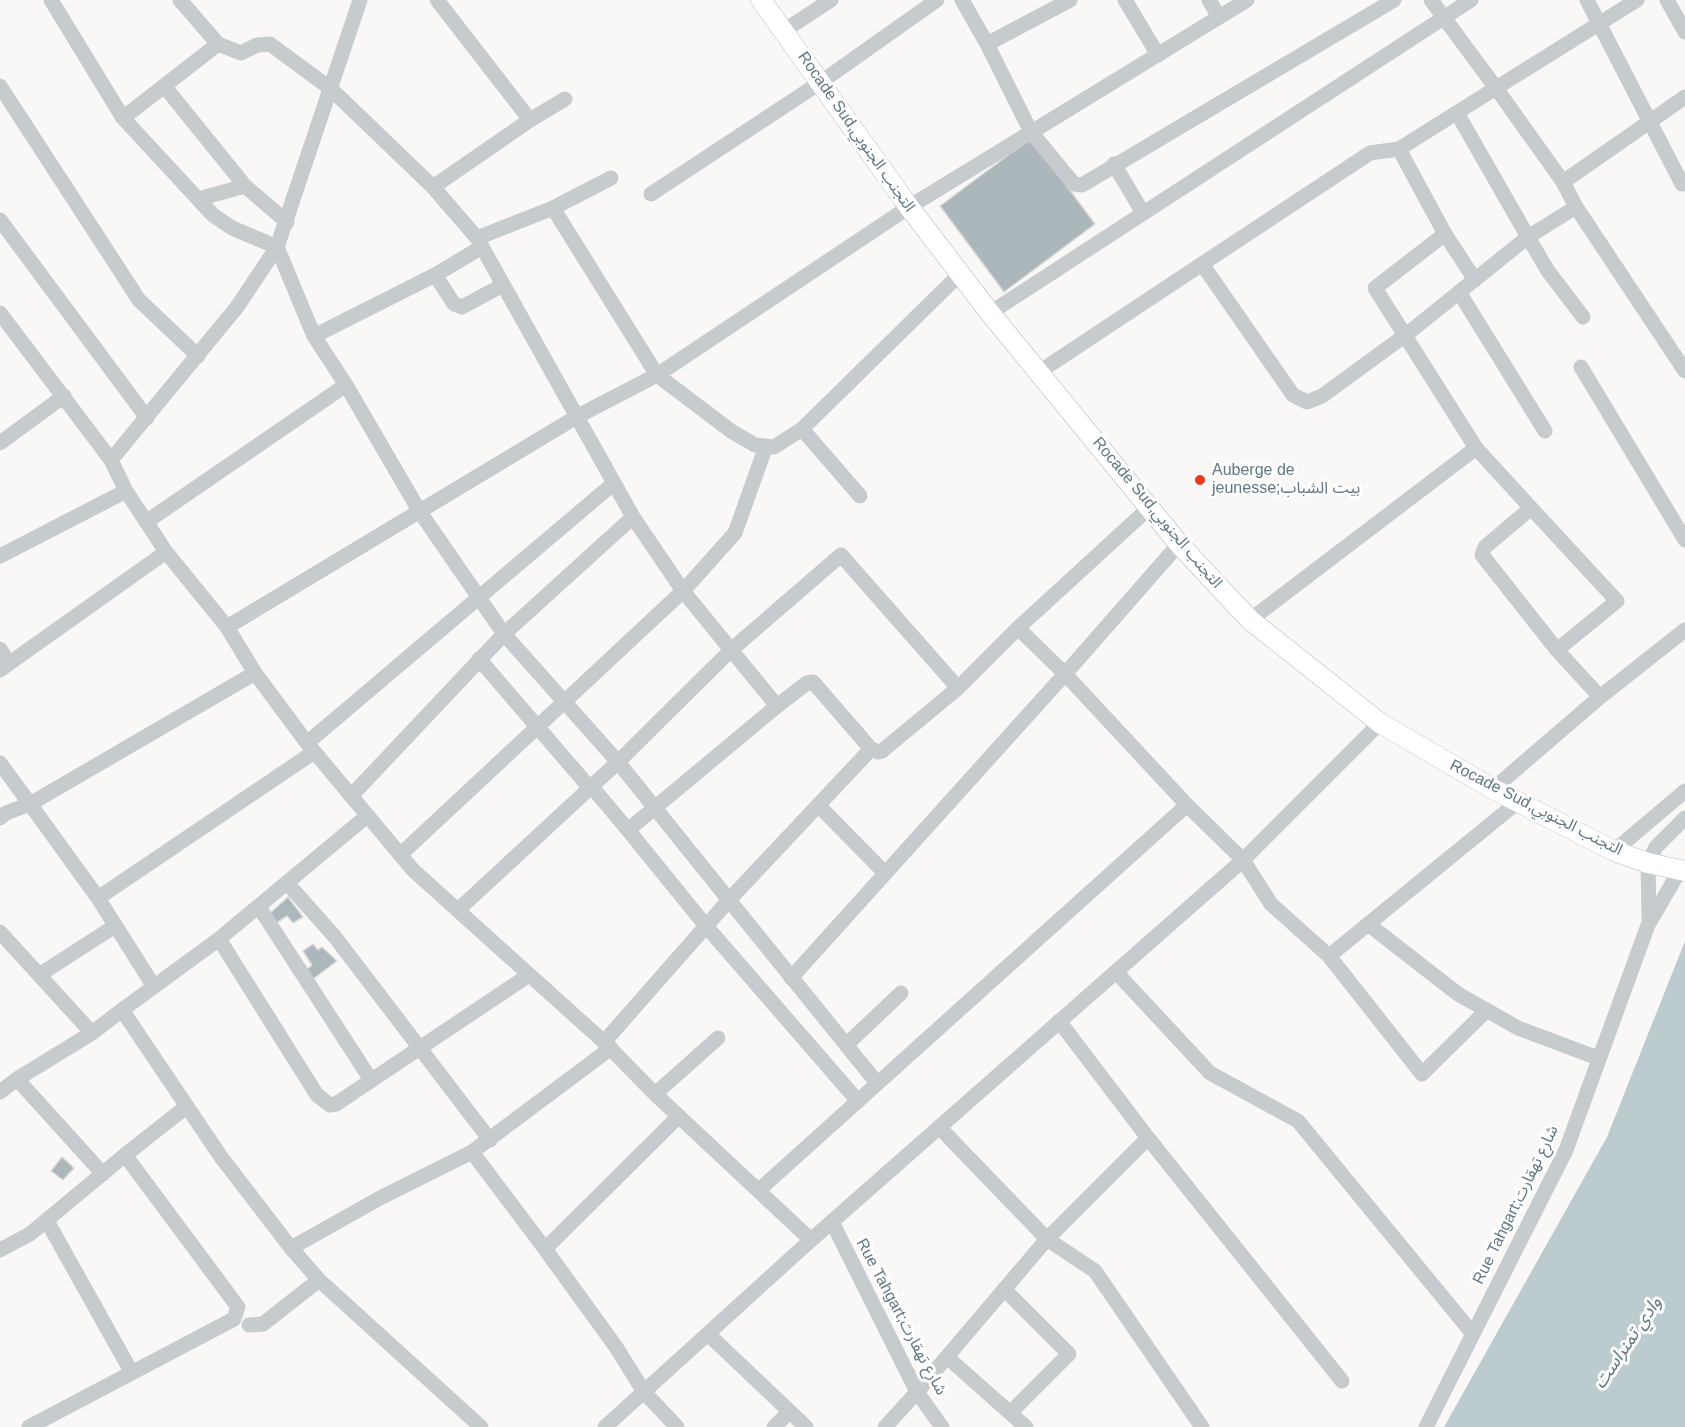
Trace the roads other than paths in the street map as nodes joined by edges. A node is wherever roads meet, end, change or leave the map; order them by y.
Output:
1 (51, 0) edge
2 (180, 0) edge
3 (360, 0) edge
4 (436, 0) edge
5 (761, 0) edge
6 (831, 0) edge
7 (937, 0) edge
8 (962, 0) edge
9 (1070, 0) edge
10 (1125, 0) edge
11 (1209, 0) edge
12 (1247, 0) edge
13 (1394, 0) edge
14 (1431, 0) edge
15 (1471, 0) edge
16 (1587, 0) edge
17 (1637, 0) edge
18 (1666, 0) edge
19 (1219, 17) junction
20 (1443, 19) junction
21 (1599, 24) junction
22 (785, 30) junction
23 (1685, 32) edge
24 (219, 44) junction
25 (987, 44) junction
26 (1158, 55) junction
27 (821, 82) junction
28 (0, 86) edge
29 (165, 87) junction
30 (1496, 88) junction
31 (331, 89) junction
32 (1685, 97) edge
33 (565, 99) dead end
34 (1457, 113) junction
35 (123, 118) junction
36 (530, 120) junction
37 (1651, 123) junction
38 (1031, 132) junction
39 (1400, 149) junction
40 (1114, 164) junction
41 (611, 178) dead end
42 (1563, 182) junction
43 (1682, 184) dead end
44 (245, 186) junction
45 (433, 187) junction
46 (651, 194) dead end
47 (198, 199) junction
48 (909, 207) junction
49 (1576, 207) junction
50 (553, 208) junction
51 (1143, 213) junction
52 (0, 220) edge
53 (287, 222) junction
54 (1445, 234) junction
55 (1528, 237) junction
56 (479, 242) junction
57 (277, 247) junction
58 (1202, 264) junction
59 (960, 274) junction
60 (435, 275) junction
61 (1475, 280) junction
62 (503, 285) junction
63 (1459, 292) junction
64 (990, 313) junction
65 (1583, 317) dead end
66 (3, 322) edge
67 (1407, 334) junction
68 (314, 336) junction
69 (198, 356) junction
70 (1581, 367) dead end
71 (1685, 371) edge
72 (1039, 372) junction
73 (657, 375) junction
74 (346, 385) junction
75 (64, 396) junction
76 (578, 416) junction
77 (147, 418) junction
78 (801, 429) junction
79 (1545, 431) dead end
80 (0, 443) edge
81 (766, 446) junction
82 (1476, 448) junction
83 (111, 460) junction
84 (614, 483) junction
85 (126, 491) junction
86 (860, 496) dead end
87 (1149, 508) junction
88 (1531, 508) junction
89 (420, 512) junction
90 (633, 517) junction
91 (146, 522) junction
92 (1685, 540) edge
93 (1179, 544) junction
94 (166, 552) junction
95 (0, 556) edge
96 (683, 591) junction
97 (477, 597) junction
98 (1250, 620) junction
99 (227, 627) junction
100 (1018, 628) junction
101 (1685, 630) edge
102 (504, 633) junction
103 (731, 650) junction
104 (1557, 650) junction
105 (479, 659) junction
106 (3, 660) edge
107 (255, 673) junction
108 (1065, 674) junction
109 (958, 688) junction
110 (1600, 697) junction
111 (567, 702) junction
112 (777, 706) junction
113 (1380, 723) junction
114 (537, 728) junction
115 (310, 748) junction
116 (871, 748) junction
117 (618, 762) junction
118 (0, 763) edge
119 (591, 788) junction
120 (1493, 789) junction
121 (1685, 791) edge
122 (352, 795) junction
123 (1519, 801) junction
124 (30, 804) junction
125 (818, 805) junction
126 (1187, 806) junction
127 (654, 807) junction
128 (367, 816) junction
129 (0, 818) edge
130 (1685, 818) edge
131 (628, 830) junction
132 (1614, 850) junction
133 (400, 855) junction
134 (1243, 860) junction
135 (1648, 863) junction
136 (1682, 871) edge
137 (885, 873) junction
138 (288, 884) junction
139 (98, 898) junction
140 (729, 900) junction
141 (259, 907) junction
142 (458, 910) junction
143 (1368, 924) junction
144 (1648, 925) junction
145 (115, 926) junction
146 (706, 926) junction
147 (0, 932) edge
148 (219, 939) junction
149 (1329, 956) junction
150 (1116, 972) junction
151 (39, 975) junction
152 (529, 975) junction
153 (791, 978) junction
154 (153, 985) junction
155 (901, 993) dead end
156 (122, 1010) junction
157 (1487, 1010) junction
158 (1059, 1021) junction
159 (92, 1033) junction
160 (718, 1038) dead end
161 (608, 1045) junction
162 (846, 1045) junction
163 (419, 1047) junction
164 (1598, 1058) junction
165 (17, 1079) junction
166 (371, 1080) junction
167 (877, 1083) junction
168 (0, 1092) edge
169 (655, 1094) junction
170 (857, 1100) junction
171 (186, 1107) junction
172 (678, 1117) junction
173 (939, 1127) junction
174 (1148, 1138) junction
175 (490, 1140) junction
176 (472, 1152) junction
177 (125, 1155) junction
178 (103, 1174) junction
179 (759, 1190) junction
180 (47, 1221) junction
181 (832, 1222) junction
182 (1047, 1239) junction
183 (811, 1240) junction
184 (291, 1248) junction
185 (544, 1249) junction
186 (0, 1250) edge
187 (319, 1280) junction
188 (1004, 1289) junction
189 (249, 1324) dead end
190 (708, 1334) junction
191 (1473, 1334) junction
192 (947, 1357) junction
193 (132, 1372) junction
194 (1342, 1381) dead end
195 (644, 1392) junction
196 (918, 1392) junction
197 (789, 1412) junction
198 (1010, 1413) junction
199 (29, 1427) edge
200 (481, 1427) edge
201 (605, 1427) edge
202 (677, 1427) edge
203 (774, 1427) edge
204 (806, 1427) edge
205 (885, 1427) edge
206 (942, 1427) edge
207 (1026, 1427) edge
208 (1202, 1427) edge
209 (1426, 1427) edge

1 - 35 street
2 - 24 street
3 - 31 street
4 - 36 street
5 - 22 main road, Rocade Sud,التجنب الجنوبي
6 - 22 street
7 - 27 street
8 - 25 street
9 - 25 street
10 - 26 street
11 - 19 street
12 - 19 street
13 - 40 street
14 - 20 street
15 - 20 street
16 - 21 street
17 - 21 street
18 - 23 street
19 - 26 street
20 - 30 street
20 - 51 street
21 - 30 street
21 - 37 street
22 - 27 main road, Rocade Sud,التجنب الجنوبي
24 - 29 street
24 - 31 street
25 - 38 street
26 - 38 street
27 - 46 street
27 - 48 main road, Rocade Sud,التجنب الجنوبي
28 - 69 street
29 - 35 street
29 - 44 street
30 - 34 street
30 - 42 street
31 - 45 street
31 - 53 street
32 - 37 street
33 - 36 street
34 - 39 street
34 - 55 street
35 - 47 street
36 - 45 street
37 - 42 street
37 - 43 street
38 - 40 street
38 - 48 street
39 - 54 street
39 - 58 street
40 - 51 street
41 - 50 street
42 - 49 street
44 - 47 street
44 - 53 street
45 - 56 street
47 - 57 street
48 - 59 main road, Rocade Sud,التجنب الجنوبي
48 - 73 street
49 - 55 street
49 - 71 street
50 - 56 street
50 - 73 street
51 - 64 street
52 - 77 street
53 - 57 street
54 - 61 street
54 - 67 street
55 - 61 street
55 - 65 street
56 - 60 street
56 - 62 street
57 - 68 street
57 - 69 street
58 - 67 street
58 - 72 street
59 - 64 main road, Rocade Sud,التجنب الجنوبي
59 - 78 street
60 - 62 street
60 - 68 street
61 - 63 street
62 - 76 street
63 - 67 street
63 - 79 street
64 - 72 main road, Rocade Sud,التجنب الجنوبي
66 - 75 street
67 - 82 street
68 - 74 street
69 - 77 street
70 - 92 street
72 - 87 main road, Rocade Sud,التجنب الجنوبي
73 - 76 street
73 - 81 street
74 - 89 street
74 - 91 street
75 - 80 street
75 - 83 street
76 - 84 street
76 - 89 street
77 - 83 street
78 - 81 street
78 - 86 street
81 - 96 street
82 - 88 street
82 - 98 street
83 - 85 street
84 - 90 street
84 - 97 street
85 - 91 street
85 - 95 street
87 - 93 main road, Rocade Sud,التجنب الجنوبي
87 - 100 street
88 - 104 street
88 - 104 street
89 - 97 street
89 - 99 street
90 - 96 street
90 - 102 street
91 - 94 street
93 - 98 main road, Rocade Sud,التجنب الجنوبي
93 - 108 street
94 - 99 street
94 - 106 street
96 - 103 street
96 - 111 street
97 - 102 street
97 - 115 street
98 - 113 main road, Rocade Sud,التجنب الجنوبي
99 - 107 street
100 - 108 street
100 - 109 street
101 - 110 street
102 - 105 street
102 - 111 street
103 - 109 street
103 - 112 street
103 - 117 street
104 - 110 street
105 - 114 street
105 - 122 street
107 - 115 street
107 - 124 street
108 - 126 street
108 - 137 street
109 - 116 street
110 - 120 street
111 - 114 street
111 - 117 street
112 - 116 street
112 - 127 street
113 - 120 main road, Rocade Sud,التجنب الجنوبي
113 - 134 street
114 - 119 street
114 - 133 street
115 - 122 street
115 - 139 street
116 - 125 street
117 - 119 street
117 - 127 street
118 - 124 street
119 - 131 street
119 - 142 street
120 - 123 main road, Rocade Sud,التجنب الجنوبي
121 - 132 street
122 - 128 street
123 - 132 main road, Rocade Sud,التجنب الجنوبي
123 - 143 street
124 - 129 street
124 - 139 street
125 - 137 street
125 - 140 street
126 - 134 street
126 - 167 street
127 - 131 street
127 - 140 street
128 - 133 street
128 - 138 street
130 - 135 street
131 - 146 street
132 - 135 main road, Rocade Sud,التجنب الجنوبي
133 - 142 street
134 - 149 street
134 - 150 street
135 - 136 main road, Rocade Sud,التجنب الجنوبي
135 - 144 street, Rue Tahgart;شارع تهقارت
136 - 144 street, Rue Tahgart;شارع تهقارت
137 - 153 street
138 - 141 street
138 - 163 street
139 - 145 street
140 - 146 street
140 - 153 street
141 - 148 street
141 - 166 street
142 - 152 street
143 - 149 street
143 - 157 street
144 - 164 street, Rue Tahgart;شارع تهقارت
145 - 151 street
145 - 154 street
146 - 161 street
146 - 170 street
147 - 151 street
148 - 154 street
148 - 166 street
149 - 157 street
150 - 158 street
150 - 191 street
151 - 159 street
152 - 161 street
152 - 163 street
153 - 162 street
154 - 156 street
155 - 162 street
156 - 159 street
156 - 171 street
157 - 164 street
158 - 173 street
158 - 174 street
159 - 165 street
160 - 169 street
161 - 169 street
161 - 175 street
162 - 167 street
163 - 166 street
163 - 175 street
164 - 191 street, Rue Tahgart;شارع تهقارت
165 - 168 street
165 - 178 street
167 - 170 street
169 - 172 street
170 - 179 street
171 - 177 street
171 - 184 street
172 - 179 street
172 - 185 street
173 - 181 street
173 - 182 street
174 - 182 street
174 - 194 street
175 - 176 street
176 - 184 street
176 - 185 street
177 - 178 street
177 - 193 street
178 - 180 street
179 - 183 street
180 - 186 street
180 - 193 street
181 - 183 street
181 - 196 street, Rue Tahgart;شارع تهقارت
182 - 188 street
182 - 208 street
183 - 190 street
184 - 187 street
185 - 195 street
187 - 189 street
187 - 200 street
188 - 192 street
188 - 198 street
190 - 195 street
190 - 197 street
191 - 209 street, Rue Tahgart;شارع تهقارت
192 - 196 street
192 - 198 street
193 - 199 street
195 - 201 street
195 - 202 street
196 - 205 street
196 - 206 street, Rue Tahgart;شارع تهقارت
197 - 203 street
197 - 204 street
198 - 207 street

